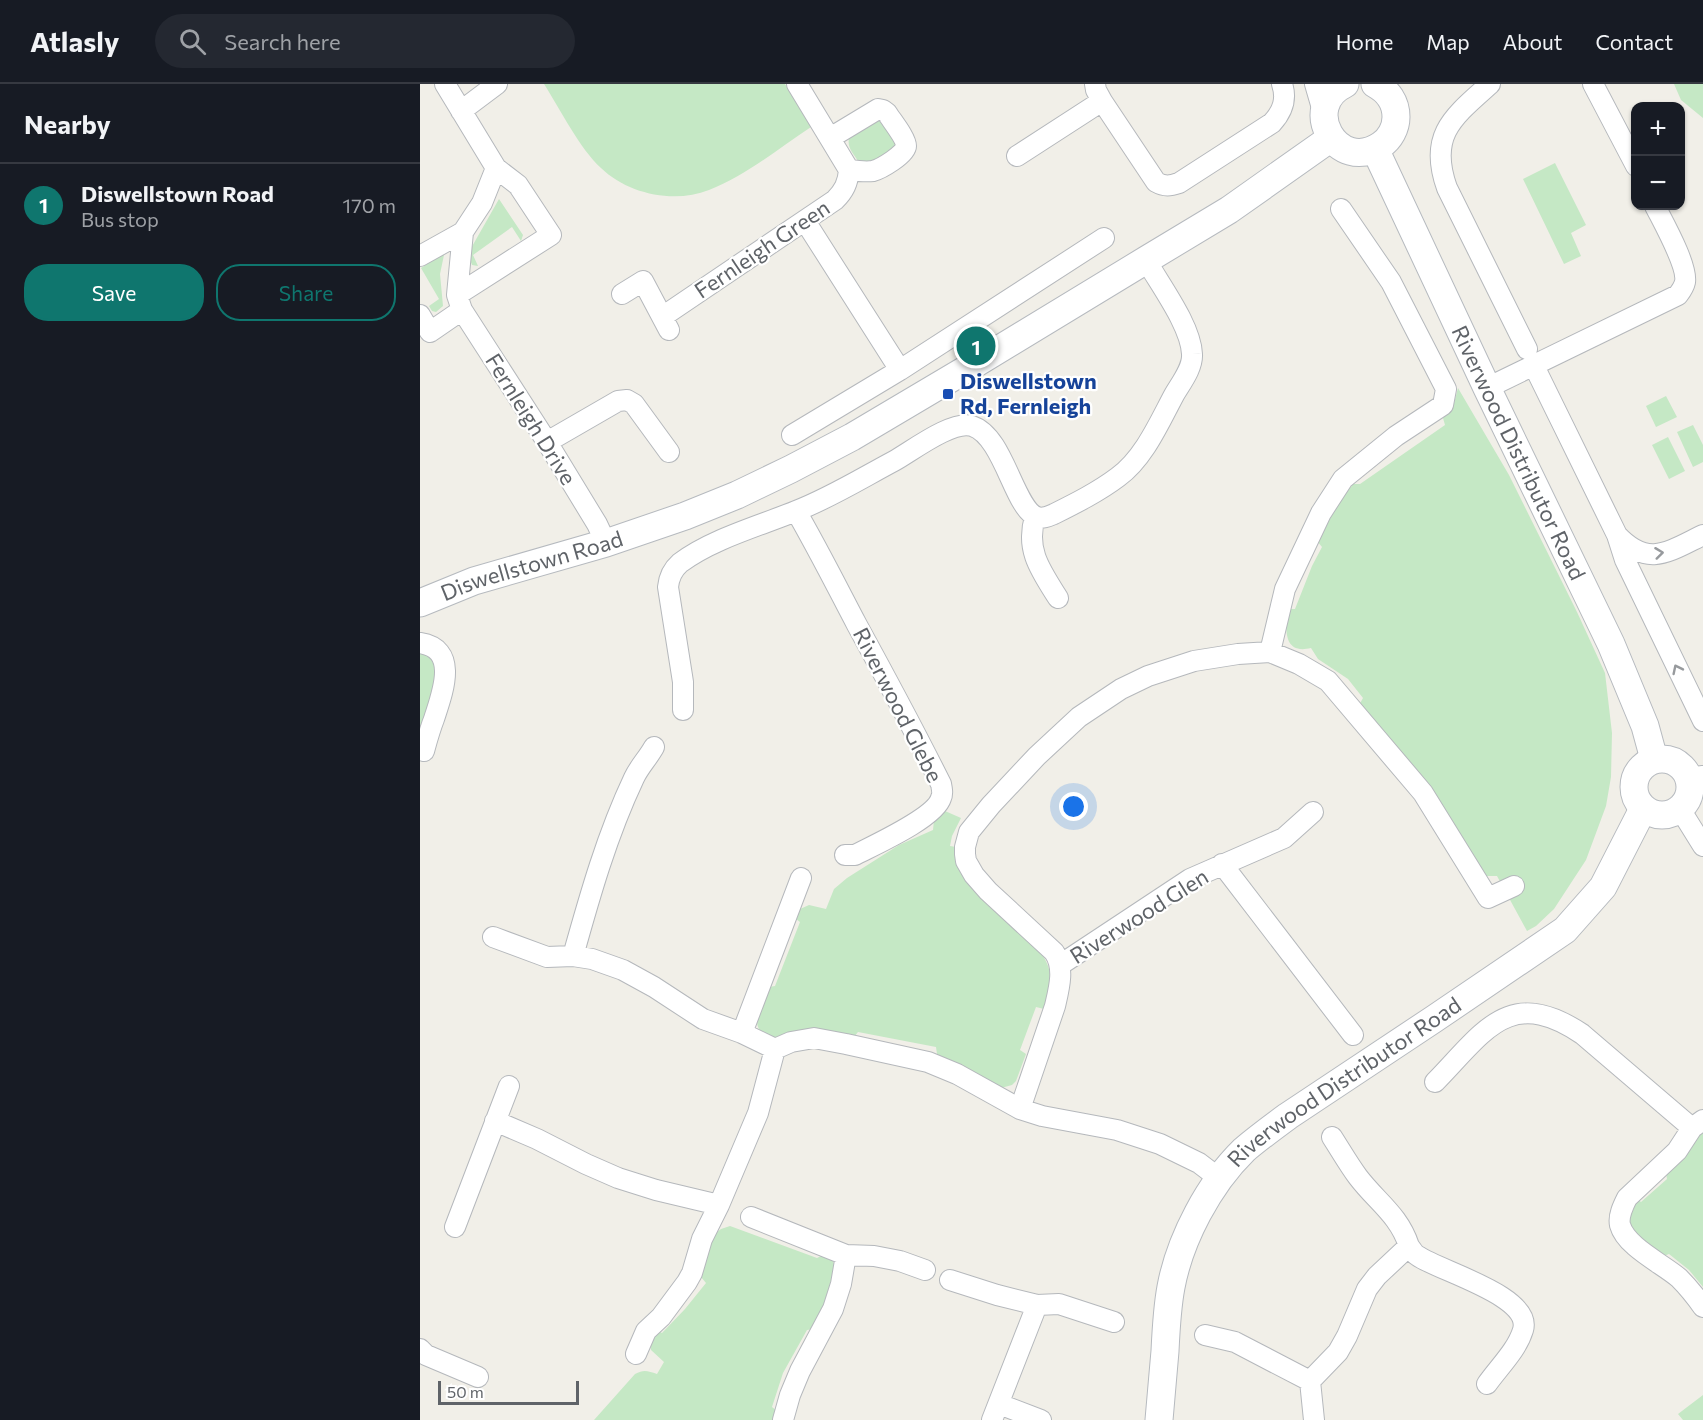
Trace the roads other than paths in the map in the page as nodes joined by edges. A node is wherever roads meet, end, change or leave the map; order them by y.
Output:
1 (445, 84) edge
2 (497, 84) edge
3 (797, 84) edge
4 (1282, 84) edge
5 (1315, 84) edge
6 (1345, 84) edge
7 (1490, 84) edge
8 (1593, 84) edge
9 (1390, 88) edge
10 (1099, 93) edge
11 (461, 111) junction
12 (1327, 126) junction
13 (830, 138) junction
14 (1375, 149) junction
15 (1017, 156) dead end
16 (1631, 158) edge
17 (496, 168) junction
18 (849, 170) junction
19 (1341, 209) dead end
20 (1657, 210) edge
21 (805, 221) junction
22 (463, 232) junction
23 (1104, 238) dead end
24 (420, 256) edge
25 (1146, 260) junction
26 (622, 294) dead end
27 (460, 302) junction
28 (420, 315) edge
29 (1531, 357) junction
30 (900, 370) junction
31 (1487, 388) junction
32 (792, 435) dead end
33 (547, 442) junction
34 (669, 452) dead end
35 (796, 511) junction
36 (1035, 517) junction
37 (1617, 535) junction
38 (1703, 535) edge
39 (606, 543) junction
40 (1058, 598) dead end
41 (420, 603) edge
42 (420, 643) edge
43 (1270, 652) junction
44 (683, 710) dead end
45 (1703, 721) edge
46 (654, 747) dead end
47 (421, 755) edge
48 (1654, 759) junction
49 (1696, 777) edge
50 (1643, 809) junction
51 (1680, 809) junction
52 (1313, 812) dead end
53 (1703, 846) edge
54 (845, 855) dead end
55 (1222, 864) junction
56 (801, 878) dead end
57 (1514, 886) dead end
58 (493, 937) dead end
59 (573, 956) junction
60 (1060, 965) junction
61 (742, 1033) junction
62 (1353, 1035) dead end
63 (776, 1049) junction
64 (1435, 1082) dead end
65 (509, 1086) dead end
66 (1020, 1109) junction
67 (495, 1121) junction
68 (1697, 1124) edge
69 (1332, 1137) dead end
70 (1220, 1179) junction
71 (720, 1205) junction
72 (751, 1217) dead end
73 (454, 1227) dead end
74 (1409, 1246) junction
75 (846, 1255) junction
76 (925, 1270) dead end
77 (950, 1280) dead end
78 (1037, 1305) junction
79 (1703, 1308) edge
80 (1114, 1322) dead end
81 (1205, 1335) dead end
82 (420, 1349) edge
83 (636, 1354) dead end
84 (478, 1377) dead end
85 (1310, 1381) junction
86 (1487, 1384) dead end
87 (995, 1412) edge
88 (783, 1420) edge
89 (1041, 1420) edge
90 (1159, 1420) edge
91 (1314, 1420) edge

1 - 11 street
2 - 11 street
3 - 13 street
4 - 10 street
5 - 12 street
6 - 12 street
7 - 29 street
8 - 16 street
9 - 14 street
10 - 15 street
11 - 17 street
12 - 14 street
12 - 25 street, Diswellstown Road
13 - 18 street
13 - 18 street
14 - 31 street, Riverwood Distributor Road
17 - 22 street
17 - 27 street
18 - 21 street, Fernleigh Green
19 - 43 street
20 - 29 street
21 - 26 street, Fernleigh Green
21 - 30 street
22 - 24 street
22 - 27 street
23 - 30 street
25 - 36 street
25 - 39 street, Diswellstown Road
27 - 28 street
27 - 33 street, Fernleigh Drive
29 - 31 street
29 - 37 street
30 - 32 street
31 - 48 street, Riverwood Distributor Road
33 - 34 street
33 - 39 street, Fernleigh Drive
35 - 36 street
35 - 44 street
35 - 54 street, Riverwood Glebe
36 - 40 street
37 -> 38 street
45 -> 37 street
39 - 41 street, Diswellstown Road
42 - 47 street
43 - 57 street
43 - 60 street
46 - 59 street
48 - 49 street
48 - 50 street
49 - 51 street
50 - 51 street
50 - 70 street, Riverwood Distributor Road
51 - 53 street
52 - 55 street, Riverwood Glen
55 - 60 street, Riverwood Glen
55 - 62 street, Riverwood Glen
56 - 61 street
58 - 59 street
59 - 61 street
60 - 66 street, Riverwood Glen
61 - 63 street
63 - 66 street
63 - 71 street
64 - 68 street
65 - 67 street
66 - 70 street
67 - 71 street
67 - 73 street
68 - 79 street
69 - 74 street
70 - 90 street, Riverwood Distributor Road
71 - 83 street
72 - 75 street
74 - 85 street
74 - 86 street
75 - 76 street
75 - 88 street
77 - 78 street
78 - 80 street
78 - 87 street
81 - 85 street
82 - 84 street
85 - 91 street
87 - 89 street

